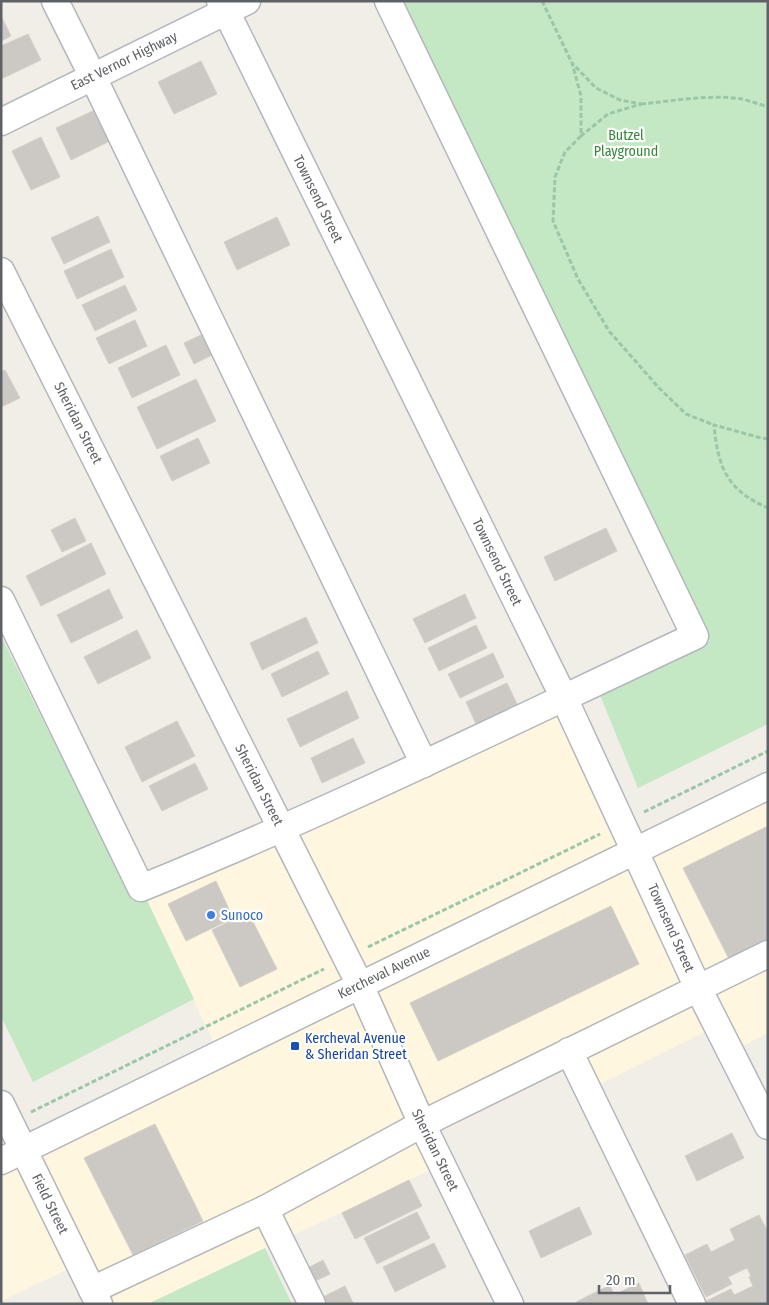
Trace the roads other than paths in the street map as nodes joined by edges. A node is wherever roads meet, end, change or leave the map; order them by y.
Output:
1 (55, 1) edge
2 (388, 1) edge
3 (231, 5) edge
4 (93, 77) junction
5 (1, 122) edge
6 (1, 270) edge
7 (1, 600) edge
8 (564, 698) junction
9 (424, 764) junction
10 (768, 786) edge
11 (281, 828) junction
12 (636, 851) junction
13 (768, 954) edge
14 (360, 985) junction
15 (698, 988) junction
16 (570, 1052) junction
17 (6, 1113) edge
18 (422, 1124) junction
19 (768, 1126) edge
20 (12, 1155) edge
21 (265, 1209) junction
22 (96, 1297) edge
23 (312, 1304) edge
24 (510, 1304) edge
25 (692, 1304) edge

1 - 4 street
2 - 8 street
3 - 4 street, East Vernor Highway
3 - 8 street, Townsend Street
4 - 5 street, East Vernor Highway
4 - 9 street
6 - 11 street, Sheridan Street
7 - 11 street
8 - 9 street
8 - 12 street, Townsend Street
9 - 11 street
10 - 12 street, Kercheval Avenue
11 - 14 street, Sheridan Street
12 - 14 street, Kercheval Avenue
12 - 15 street, Townsend Street
13 - 15 street
14 - 18 street, Sheridan Street
14 - 20 street, Kercheval Avenue
15 - 16 street
15 - 19 street, Townsend Street
16 - 18 street
16 - 25 street
17 - 20 street, Field Street
18 - 21 street
18 - 24 street, Sheridan Street
20 - 22 street, Field Street
21 - 22 street
21 - 23 street

